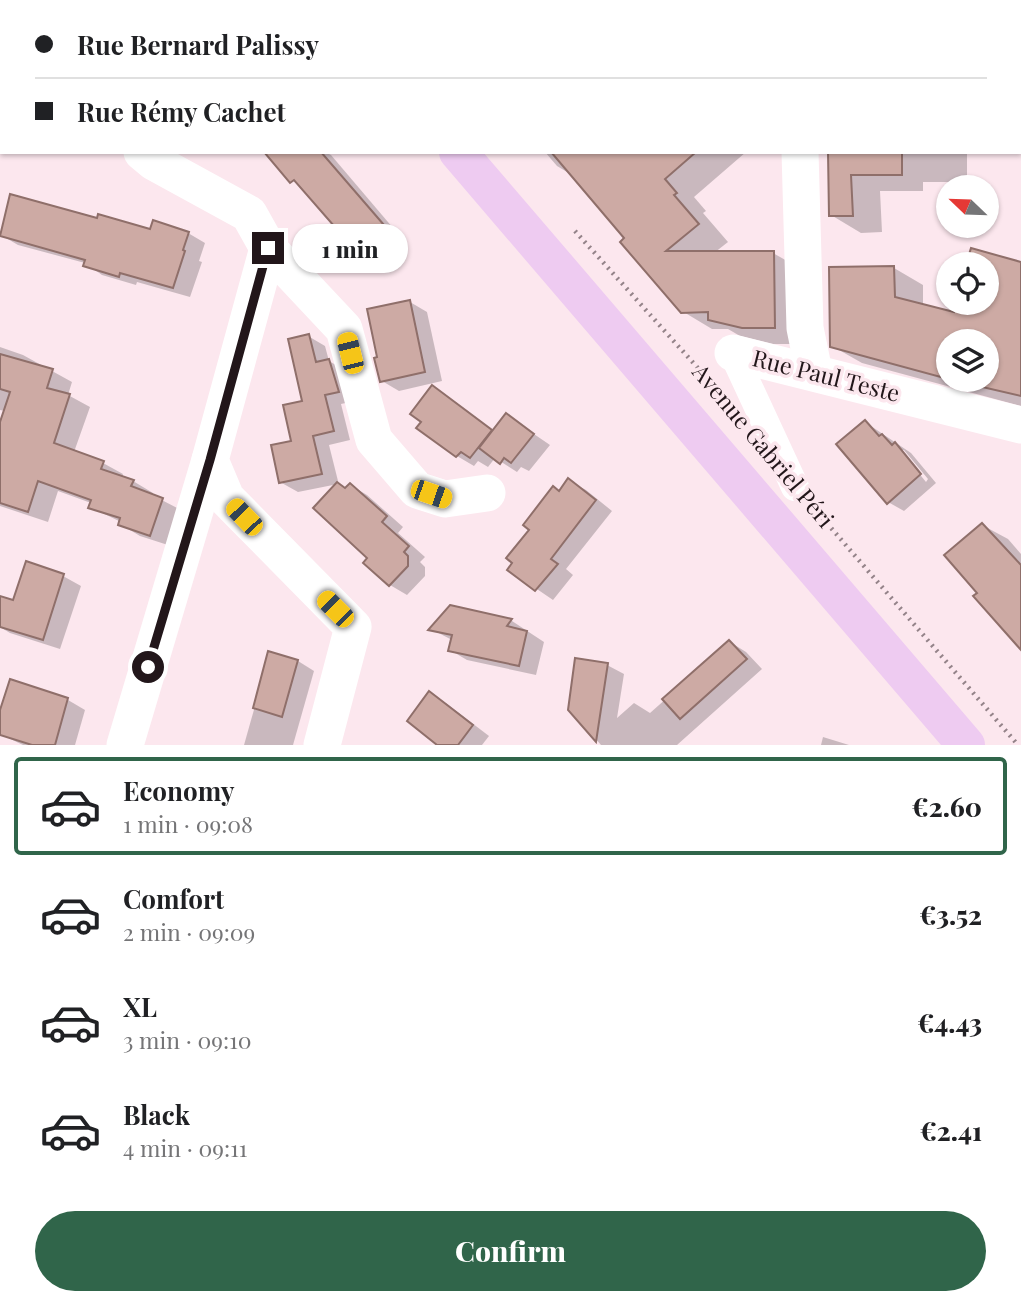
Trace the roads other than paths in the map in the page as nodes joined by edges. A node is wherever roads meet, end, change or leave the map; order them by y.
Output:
1 (144, 154) edge
2 (459, 154) edge
3 (800, 154) edge
4 (268, 248) junction
5 (733, 354) joint
6 (814, 372) junction
7 (1021, 425) edge
8 (210, 460) junction
9 (795, 487) road end
10 (486, 493) dead end
11 (125, 745) edge
12 (322, 745) edge
13 (965, 745) edge

1 - 4 street
2 - 13 main road, Avenue Gabriel Péri
3 - 6 street
4 - 8 street
4 - 10 street
5 - 6 street, Rue Paul Teste
5 - 9 street, Rue Paul Teste
6 - 7 street, Rue Paul Teste
8 - 11 street
8 - 12 street

